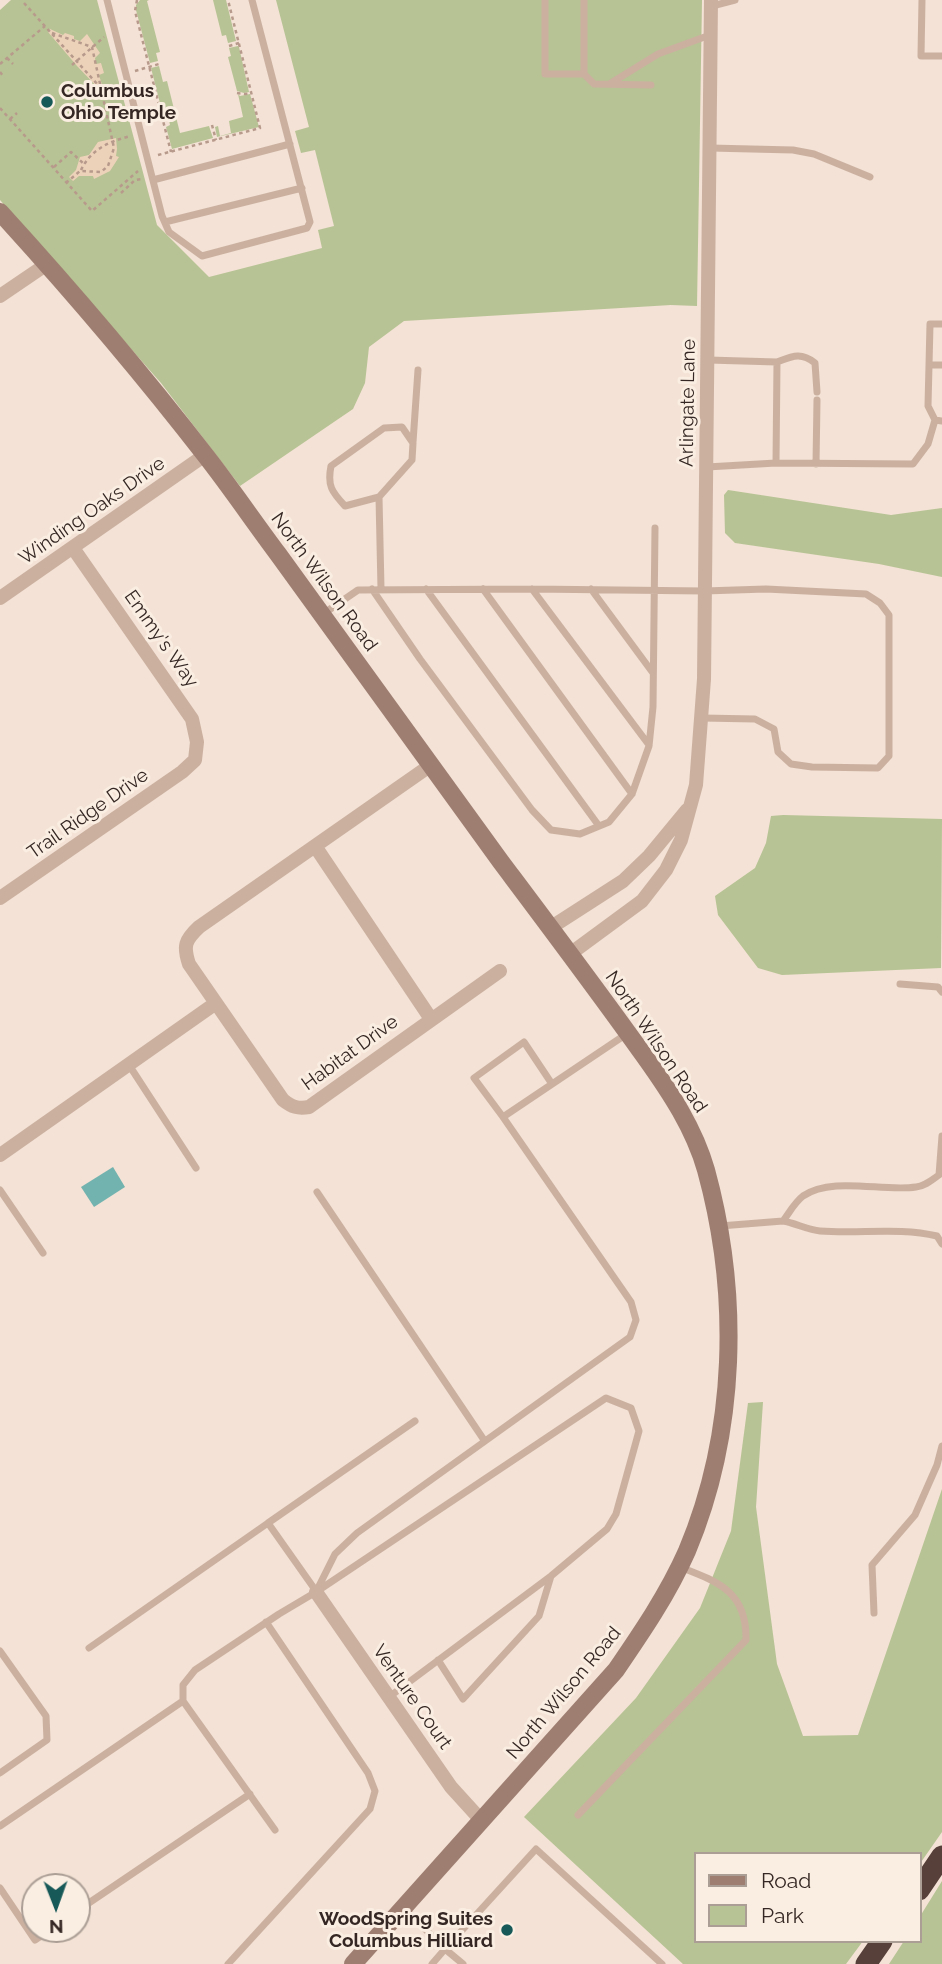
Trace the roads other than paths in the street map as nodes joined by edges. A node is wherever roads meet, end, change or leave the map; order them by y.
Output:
1 (107, 0) edge
2 (252, 0) edge
3 (545, 0) edge
4 (584, 0) edge
5 (735, 0) edge
6 (922, 0) edge
7 (711, 3) edge
8 (711, 35) junction
9 (942, 56) edge
10 (584, 75) junction
11 (609, 84) junction
12 (651, 85) dead end
13 (290, 144) junction
14 (710, 148) junction
15 (870, 177) dead end
16 (153, 180) junction
17 (302, 188) junction
18 (0, 212) edge
19 (165, 222) junction
20 (47, 264) junction
21 (0, 296) edge
22 (942, 324) edge
23 (708, 360) junction
24 (776, 362) junction
25 (929, 365) junction
26 (942, 365) edge
27 (418, 370) dead end
28 (939, 421) edge
29 (413, 443) junction
30 (205, 455) junction
31 (776, 464) junction
32 (816, 464) junction
33 (706, 467) junction
34 (379, 497) junction
35 (655, 528) dead end
36 (73, 548) junction
37 (377, 589) junction
38 (426, 589) junction
39 (483, 589) junction
40 (532, 589) junction
41 (591, 589) junction
42 (655, 590) junction
43 (704, 591) junction
44 (0, 597) edge
45 (322, 615) junction
46 (654, 673) junction
47 (702, 718) junction
48 (649, 746) junction
49 (195, 760) joint
50 (431, 765) junction
51 (632, 794) junction
52 (691, 806) junction
53 (599, 826) junction
54 (315, 846) junction
55 (0, 898) edge
56 (550, 928) junction
57 (570, 954) junction
58 (499, 971) dead end
59 (900, 984) dead end
60 (942, 992) edge
61 (216, 1003) junction
62 (430, 1019) junction
63 (628, 1032) junction
64 (129, 1065) junction
65 (552, 1084) junction
66 (503, 1117) junction
67 (942, 1136) edge
68 (0, 1155) edge
69 (196, 1168) dead end
70 (0, 1190) edge
71 (317, 1192) dead end
72 (783, 1221) junction
73 (719, 1226) junction
74 (942, 1244) edge
75 (43, 1253) dead end
76 (415, 1421) dead end
77 (484, 1440) junction
78 (942, 1446) edge
79 (268, 1523) junction
80 (679, 1567) junction
81 (551, 1576) junction
82 (316, 1592) junction
83 (874, 1613) dead end
84 (267, 1622) junction
85 (89, 1648) dead end
86 (0, 1651) edge
87 (438, 1660) junction
88 (389, 1698) junction
89 (183, 1701) junction
90 (0, 1773) edge
91 (250, 1794) junction
92 (578, 1815) dead end
93 (481, 1821) junction
94 (0, 1826) edge
95 (275, 1830) dead end
96 (942, 1856) edge
97 (921, 1887) edge
98 (0, 1888) edge
99 (91, 1902) edge
100 (404, 1908) junction
101 (21, 1919) edge
102 (881, 1943) edge
103 (445, 1949) junction
104 (228, 1964) edge
105 (353, 1964) edge
106 (432, 1964) edge
107 (463, 1964) edge
108 (662, 1964) edge
109 (866, 1964) edge

1 - 16 lane
2 - 13 lane
3 - 10 lane
4 - 10 lane
5 - 7 lane
6 - 9 lane
7 - 8 street, Arlingate Lane
8 - 11 lane
8 - 14 street, Arlingate Lane
10 - 11 lane
11 - 12 lane
13 - 16 lane
13 - 17 lane
14 - 15 lane
14 - 23 street, Arlingate Lane
16 - 19 lane
17 - 19 lane
17 - 19 lane
18 - 20 main road, North Wilson Road
20 - 21 street
20 - 30 main road, North Wilson Road
22 - 25 lane
23 - 24 lane
23 - 33 street, Arlingate Lane
24 - 31 lane
24 - 32 lane
25 - 26 lane
25 - 28 lane
27 - 29 lane
28 - 32 lane
29 - 34 lane
29 - 34 lane
30 - 36 street, Winding Oaks Drive
30 - 45 main road, North Wilson Road
31 - 32 lane
31 - 33 lane
33 - 43 street, Arlingate Lane
34 - 37 lane
35 - 42 lane
36 - 44 street, Winding Oaks Drive
36 - 49 street, Emmy's Way
37 - 38 lane
37 - 45 lane
37 - 53 lane
38 - 39 lane
38 - 53 lane
39 - 40 lane
39 - 51 lane
40 - 41 lane
40 - 48 lane
41 - 42 lane
41 - 46 lane
42 - 43 lane
42 - 46 lane
43 - 47 street, Arlingate Lane
43 - 47 lane
45 - 50 main road, North Wilson Road
46 - 48 lane
47 - 52 street, Arlingate Lane
48 - 51 lane
49 - 55 street, Trail Ridge Drive
50 - 54 street, Habitat Drive
50 - 56 main road, North Wilson Road
51 - 53 lane
52 - 56 street, Arlingate Lane
52 - 57 street, Arlingate Lane
54 - 61 street, Habitat Drive
54 - 62 street, Habitat Drive
56 - 57 main road, North Wilson Road
57 - 63 main road, North Wilson Road
58 - 62 street, Habitat Drive
59 - 60 lane
61 - 62 street, Habitat Drive
61 - 64 street
63 - 65 lane
63 - 73 main road, North Wilson Road
64 - 68 street
64 - 69 lane
65 - 66 lane
65 - 66 lane
66 - 77 lane
67 - 72 lane
70 - 75 lane
71 - 77 lane
72 - 73 lane
72 - 74 lane
73 - 80 main road, North Wilson Road
76 - 79 lane
77 - 82 lane
78 - 83 lane
79 - 82 lane
79 - 85 lane
80 - 92 lane
80 - 93 main road, North Wilson Road
81 - 82 lane
81 - 87 lane
81 - 87 lane
82 - 84 lane
82 - 88 street, Venture Court
84 - 89 lane
84 - 104 lane
86 - 90 lane
87 - 88 lane
88 - 93 street, Venture Court
89 - 91 lane
89 - 94 lane
91 - 95 lane
91 - 99 lane
93 - 100 main road, North Wilson Road
96 - 97 highway
98 - 101 lane
100 - 103 lane
100 - 105 main road, North Wilson Road
102 - 109 highway
103 - 106 lane
103 - 107 lane
103 - 108 lane

